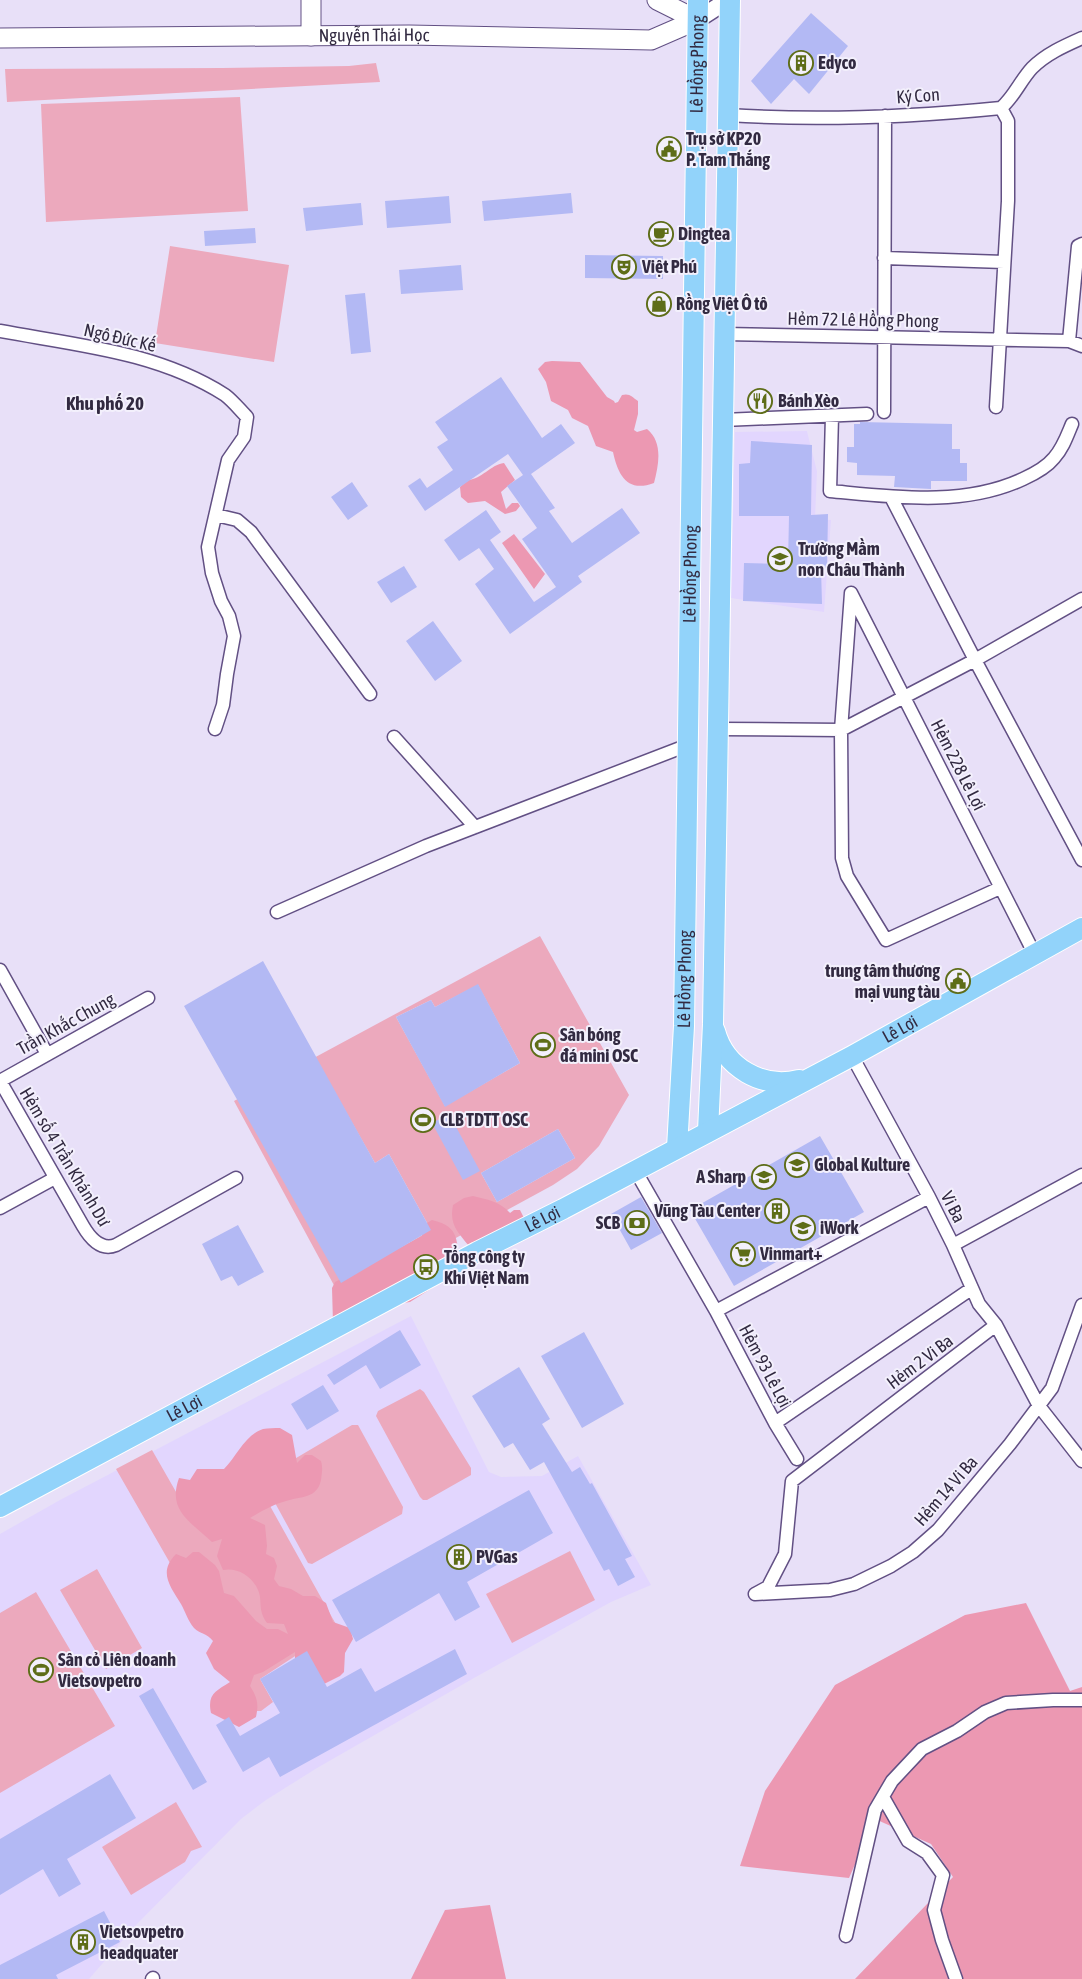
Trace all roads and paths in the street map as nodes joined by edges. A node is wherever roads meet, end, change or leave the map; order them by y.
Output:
1 (311, 0) edge
2 (656, 0) edge
3 (729, 0) edge
4 (698, 10) edge
5 (311, 36) junction
6 (0, 38) edge
7 (1082, 38) edge
8 (697, 68) junction
9 (729, 68) junction
10 (1001, 108) junction
11 (728, 115) junction
12 (885, 116) junction
13 (1082, 244) edge
14 (884, 258) junction
15 (1004, 262) junction
16 (0, 331) edge
17 (724, 334) junction
18 (884, 337) junction
19 (1000, 340) junction
20 (1069, 341) junction
21 (1082, 346) edge
22 (692, 404) junction
23 (996, 408) dead end
24 (723, 412) junction
25 (884, 412) dead end
26 (867, 414) dead end
27 (832, 416) junction
28 (1072, 424) dead end
29 (891, 497) junction
30 (216, 516) junction
31 (1082, 599) edge
32 (974, 660) junction
33 (370, 694) dead end
34 (904, 698) junction
35 (215, 729) dead end
36 (718, 729) junction
37 (841, 730) junction
38 (394, 737) dead end
39 (688, 737) junction
40 (475, 827) junction
41 (1082, 860) edge
42 (1000, 888) junction
43 (277, 912) dead end
44 (1082, 928) edge
45 (1034, 953) junction
46 (0, 970) edge
47 (148, 998) dead end
48 (713, 1024) junction
49 (48, 1054) junction
50 (852, 1056) junction
51 (682, 1059) junction
52 (711, 1063) junction
53 (812, 1076) junction
54 (0, 1081) edge
55 (708, 1132) junction
56 (676, 1148) junction
57 (635, 1170) junction
58 (1082, 1176) edge
59 (55, 1178) junction
60 (236, 1178) dead end
61 (928, 1197) junction
62 (0, 1208) edge
63 (953, 1245) junction
64 (971, 1289) junction
65 (1082, 1305) edge
66 (716, 1311) junction
67 (996, 1325) junction
68 (1038, 1406) junction
69 (775, 1423) junction
70 (796, 1459) dead end
71 (1082, 1461) edge
72 (0, 1507) edge
73 (755, 1594) joint
74 (1082, 1700) edge
75 (883, 1797) junction
76 (846, 1936) dead end
77 (956, 1979) edge

1 - 5 main road
2 - 4 main road
3 - 4 street
3 - 9 main road, Lê Hồng Phong
4 - 5 main road, Nguyễn Thái Học
4 - 8 main road, Lê Hồng Phong
5 - 6 main road, Nguyễn Thái Học
7 - 10 street
8 - 9 main road
8 - 22 main road, Lê Hồng Phong
9 - 11 main road, Lê Hồng Phong
10 - 12 street, Ký Con
10 - 15 street
11 - 12 street, Ký Con
11 - 17 main road, Lê Hồng Phong
12 - 14 street
13 - 20 street
14 - 15 street
14 - 18 street
15 - 19 street
16 - 30 street, Ngô Đức Kế
17 - 18 street, Hẻm 72 Lê Hồng Phong
17 - 24 main road, Lê Hồng Phong
18 - 19 street, Hẻm 72 Lê Hồng Phong
18 - 25 street
19 - 20 street, Hẻm 72 Lê Hồng Phong
19 - 23 street
20 - 21 street
22 - 24 main road
22 - 39 main road, Lê Hồng Phong
24 - 27 street
24 - 36 main road, Lê Hồng Phong
26 - 27 street
27 - 29 street
28 - 29 street
29 - 32 street
30 - 33 street
30 - 35 street
31 - 32 street
32 - 34 street
32 - 41 street
34 - 37 street
34 - 37 street, Hẻm 228 Lê Lợi
34 - 42 street, Hẻm 228 Lê Lợi
36 - 37 street
36 - 39 main road
36 - 48 main road, Lê Hồng Phong
37 - 42 street
38 - 40 street
39 - 40 street
39 - 51 main road, Lê Hồng Phong
40 - 43 street
42 - 45 street, Hẻm 228 Lê Lợi
44 - 45 main road, Lê Lợi
45 - 50 main road, Lê Lợi
46 - 49 street
47 - 49 street, Trần Khắc Chung
48 - 52 main road, Lê Hồng Phong
48 - 53 main road
49 - 54 street, Trần Khắc Chung
50 - 53 main road, Lê Lợi
50 - 61 street, Vi Ba
51 - 52 main road
51 - 56 main road, Lê Hồng Phong
52 - 55 main road, Lê Hồng Phong
53 - 55 main road, Lê Lợi
54 - 59 street, Hẻm số 4 Trần Khánh Dư
55 - 56 main road, Lê Lợi
56 - 57 main road, Lê Lợi
57 - 66 street, Hẻm 93 Lê Lợi
57 - 72 main road, Lê Lợi
58 - 63 street, Vi Ba
59 - 60 street, Hẻm số 4 Trần Khánh Dư
59 - 62 street
61 - 63 street, Vi Ba
61 - 66 street
63 - 64 street
64 - 67 street
64 - 69 street, Hẻm 93 Lê Lợi
65 - 68 street, Hẻm 14 Vi Ba
66 - 69 street, Hẻm 93 Lê Lợi
67 - 68 street
67 - 73 street, Hẻm 2 Vi Ba
68 - 71 street
68 - 73 street, Hẻm 14 Vi Ba
69 - 70 street
74 - 75 street
75 - 76 street
75 - 77 street

